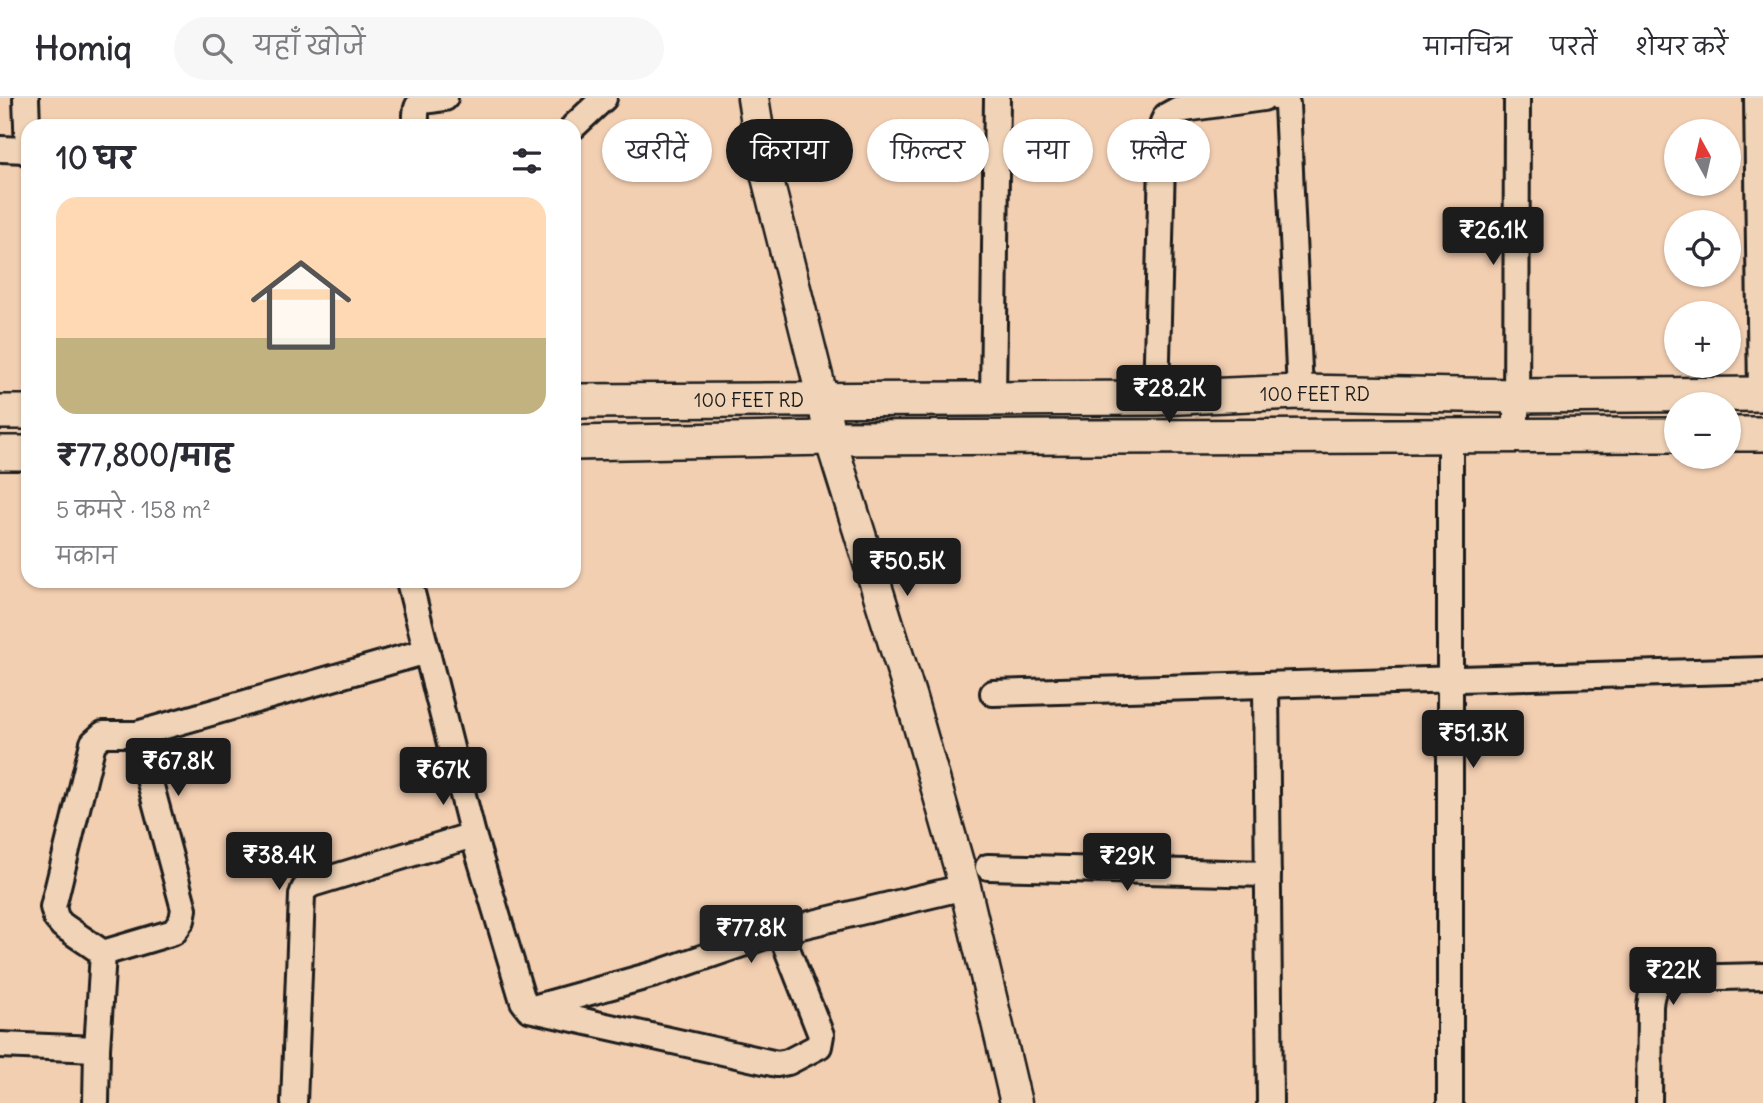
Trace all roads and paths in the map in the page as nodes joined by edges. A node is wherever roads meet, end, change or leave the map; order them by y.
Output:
1 (26, 98) edge
2 (445, 98) edge
3 (604, 98) edge
4 (753, 98) edge
5 (997, 98) edge
6 (1263, 98) edge
7 (1280, 98) edge
8 (1517, 98) edge
9 (1757, 98) edge
10 (27, 119) edge
11 (416, 119) edge
12 (581, 119) edge
13 (0, 149) edge
14 (21, 151) edge
15 (1300, 392) junction
16 (1762, 394) edge
17 (1516, 396) junction
18 (1156, 398) junction
19 (993, 399) junction
20 (823, 400) junction
21 (581, 401) edge
22 (0, 412) edge
23 (21, 412) edge
24 (1741, 434) edge
25 (1763, 434) edge
26 (1664, 435) edge
27 (1450, 436) junction
28 (1516, 436) junction
29 (830, 438) junction
30 (581, 443) edge
31 (0, 453) edge
32 (21, 453) edge
33 (411, 588) edge
34 (427, 651) junction
35 (1763, 670) edge
36 (1450, 679) junction
37 (1266, 685) junction
38 (993, 693) dead end
39 (137, 734) junction
40 (473, 835) junction
41 (988, 867) dead end
42 (1268, 874) junction
43 (965, 887) junction
44 (780, 931) junction
45 (103, 953) junction
46 (1763, 976) edge
47 (529, 1009) junction
48 (0, 1045) edge
49 (97, 1049) junction
50 (96, 1103) edge
51 (294, 1103) edge
52 (1016, 1103) edge
53 (1270, 1103) edge
54 (1450, 1103) edge
55 (1649, 1103) edge

1 - 10 street
2 - 11 street
3 - 12 street
4 - 20 street
5 - 19 street
6 - 18 street
7 - 15 street
8 - 17 street
9 - 16 street
13 - 14 street
15 - 17 main road, 100 FEET RD
15 - 18 main road, 100 FEET RD
16 - 17 main road, 100 FEET RD
17 - 28 street
18 - 19 main road, 100 FEET RD
19 - 20 main road, 100 FEET RD
20 - 21 main road, 100 FEET RD
20 - 29 street
22 - 23 main road
24 - 25 main road
26 - 28 main road
27 - 28 main road
27 - 29 main road
27 - 36 street
29 - 30 main road
29 - 43 street
31 - 32 main road
33 - 34 street
34 - 39 street
34 - 40 street
35 - 36 street
36 - 37 street
36 - 54 street
37 - 38 street
37 - 42 street
39 - 45 street
39 - 45 street
40 - 47 street
40 - 51 street
41 - 42 street
42 - 53 street
43 - 44 street
43 - 52 street
44 - 47 street
44 - 47 street
45 - 49 street
46 - 55 street
48 - 49 street
49 - 50 street

